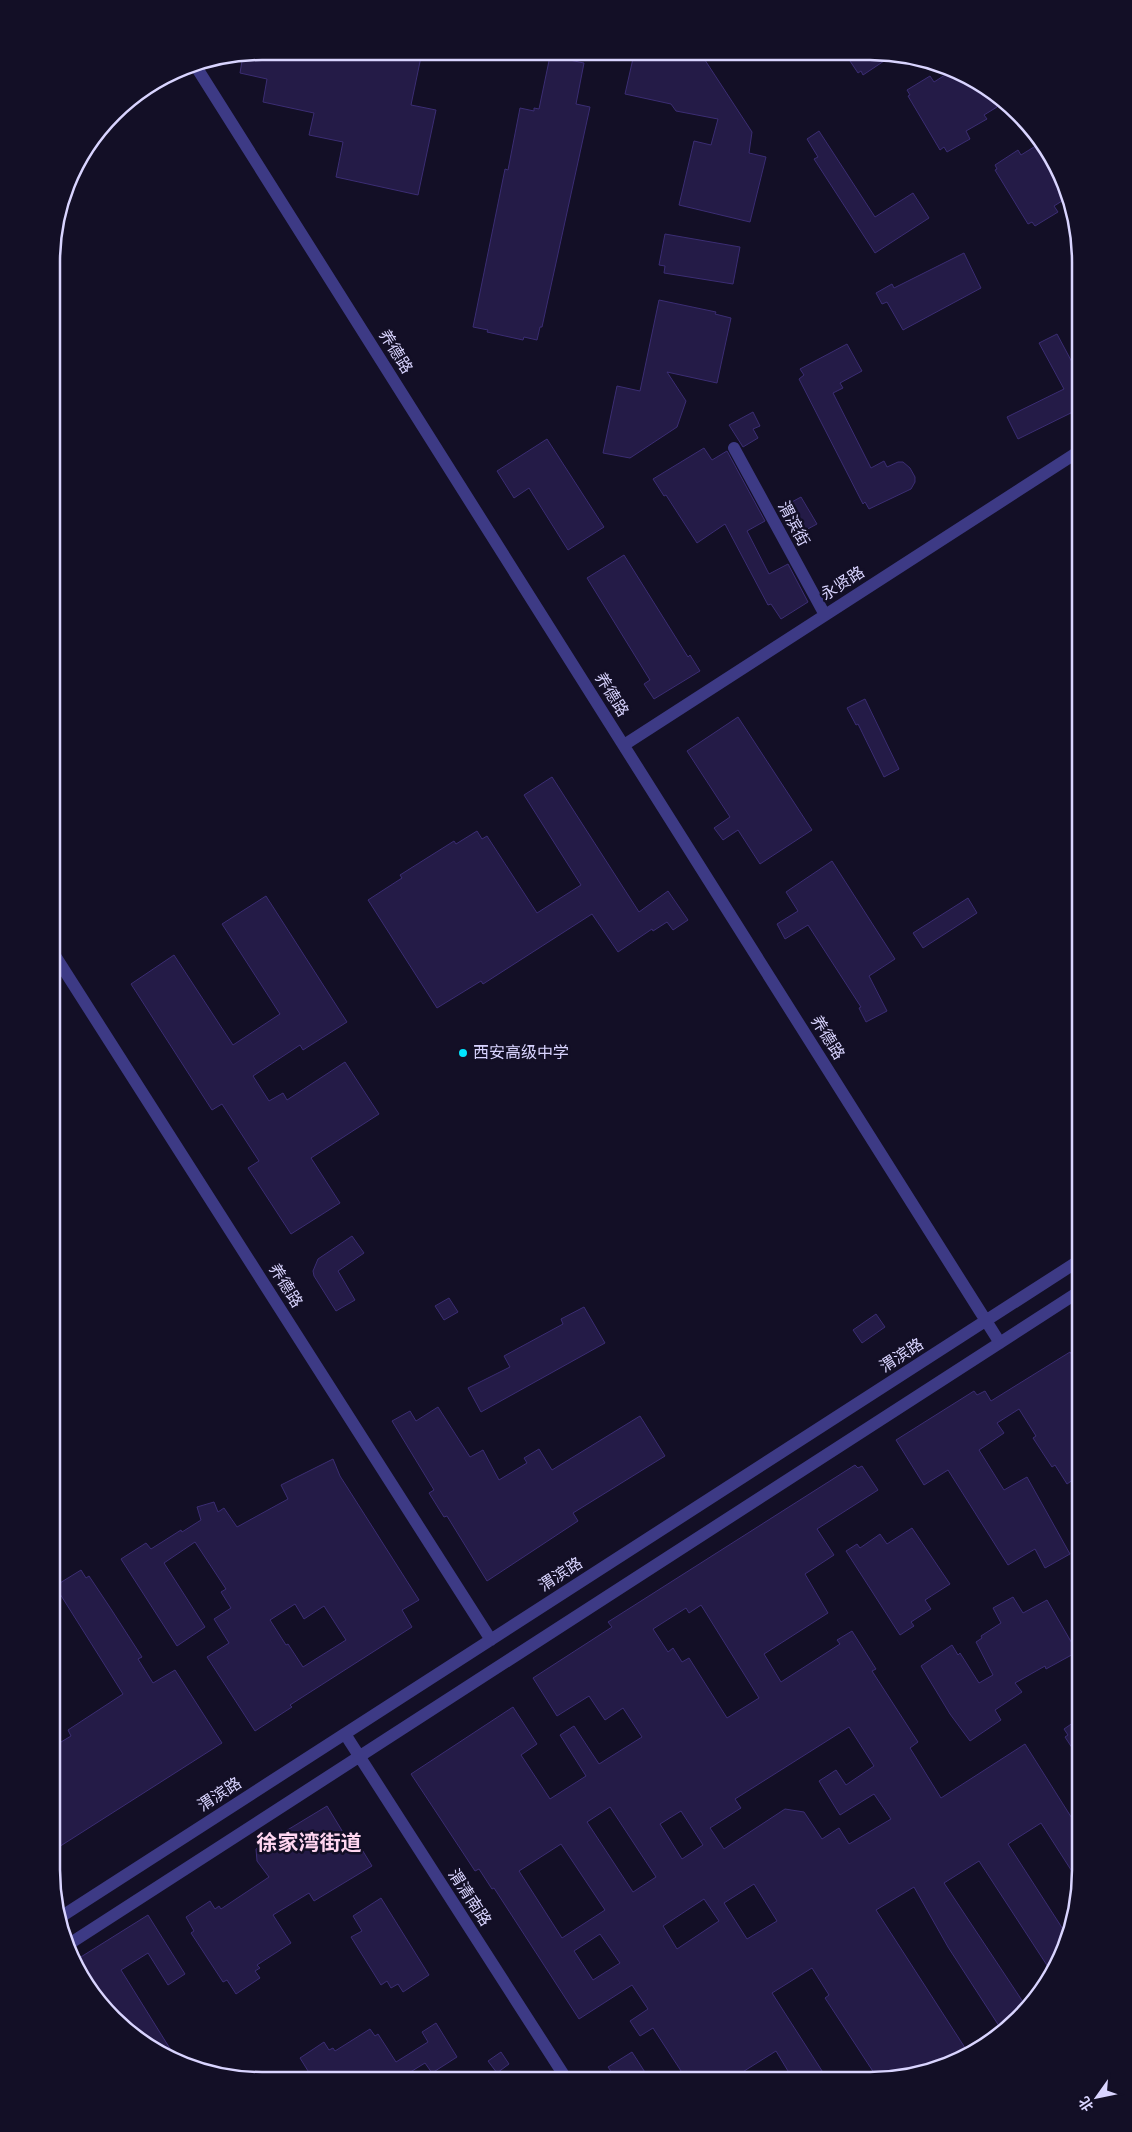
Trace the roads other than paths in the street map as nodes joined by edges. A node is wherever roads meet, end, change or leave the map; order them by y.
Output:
1 (198, 71) edge
2 (734, 448) dead end
3 (1072, 456) edge
4 (824, 615) junction
5 (624, 745) junction
6 (60, 963) edge
7 (1072, 1265) edge
8 (1072, 1296) edge
9 (986, 1322) junction
10 (1000, 1343) junction
11 (491, 1640) junction
12 (345, 1734) junction
13 (359, 1757) junction
14 (65, 1914) edge
15 (73, 1941) edge
16 (562, 2072) edge

1 - 5 street, 养德路
2 - 4 street, 渭滨街
3 - 4 street, 永贤路
4 - 5 street, 永贤路
5 - 9 street, 养德路
6 - 11 street, 养德路
7 - 9 street, 渭滨路
8 - 10 street
9 - 10 street, 养德路
9 - 11 street, 渭滨路
10 - 13 street
11 - 12 street, 渭滨路
12 - 13 street, 渭清南路
12 - 14 street, 渭滨路
13 - 15 street
13 - 16 street, 渭清南路

